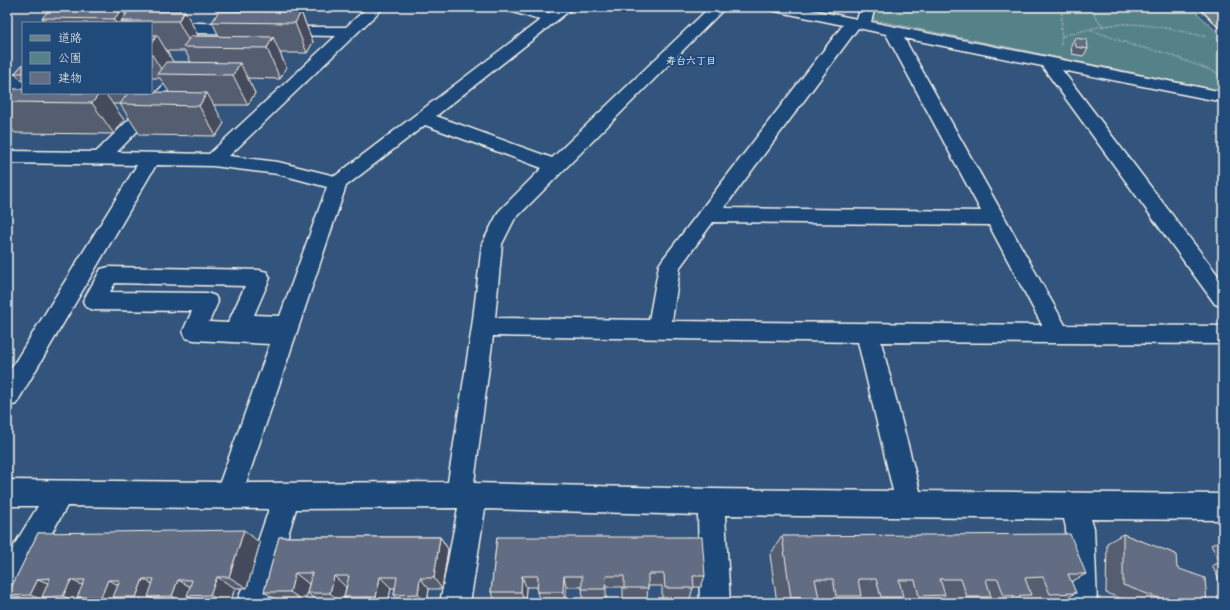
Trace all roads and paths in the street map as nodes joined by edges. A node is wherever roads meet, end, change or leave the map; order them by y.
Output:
1 (151, 7) edge
2 (266, 7) edge
3 (377, 7) edge
4 (511, 7) edge
5 (566, 7) edge
6 (719, 7) edge
7 (775, 7) edge
8 (868, 7) edge
9 (1062, 7) edge
10 (1093, 7) edge
11 (1206, 7) edge
12 (552, 19) junction
13 (134, 22) edge
14 (1223, 23) edge
15 (858, 24) junction
16 (1104, 27) junction
17 (152, 28) edge
18 (230, 29) junction
19 (247, 29) junction
20 (892, 30) junction
21 (1091, 30) junction
22 (349, 32) junction
23 (1062, 36) junction
24 (1208, 37) dead end
25 (1054, 62) junction
26 (1223, 75) edge
27 (1221, 98) edge
28 (423, 118) junction
29 (7, 157) edge
30 (101, 158) junction
31 (151, 158) junction
32 (213, 160) junction
33 (555, 166) junction
34 (338, 183) junction
35 (706, 215) junction
36 (995, 218) junction
37 (1223, 298) edge
38 (484, 327) junction
39 (659, 329) junction
40 (287, 330) junction
41 (867, 333) junction
42 (1058, 333) junction
43 (1223, 334) edge
44 (7, 396) edge
45 (7, 493) edge
46 (60, 494) junction
47 (229, 496) junction
48 (287, 496) junction
49 (466, 496) junction
50 (711, 502) junction
51 (910, 504) junction
52 (1073, 505) junction
53 (1223, 507) edge
54 (7, 584) edge
55 (252, 603) edge
56 (455, 603) edge
57 (715, 603) edge
58 (1082, 603) edge

1 - 13 street
2 - 19 street
3 - 22 street
4 - 12 street
5 - 12 street
6 - 33 street
7 - 15 street
8 - 15 street
9 - 23 path
10 - 16 path
11 - 14 main road
12 - 28 street
15 - 20 street
15 - 35 street
16 - 21 path
16 - 24 path
17 - 18 street
18 - 19 street
18 - 30 street
19 - 22 street
20 - 25 street
20 - 36 street
21 - 23 path
21 - 26 path
22 - 32 street
23 - 25 path
25 - 27 street
25 - 37 street
28 - 33 street
28 - 34 street
29 - 30 street
30 - 31 street
31 - 32 street
31 - 44 street
32 - 34 street
33 - 38 street
34 - 40 street
35 - 36 street
35 - 39 street
36 - 42 street
38 - 39 street
38 - 49 street
39 - 41 street
40 - 40 street
40 - 47 street
41 - 42 street
41 - 51 street
42 - 43 street
45 - 46 street
46 - 47 street
46 - 54 street
47 - 48 street
48 - 49 street
48 - 55 street
49 - 50 street
49 - 56 street
50 - 51 street
50 - 57 street
51 - 52 street
52 - 53 street
52 - 58 street

